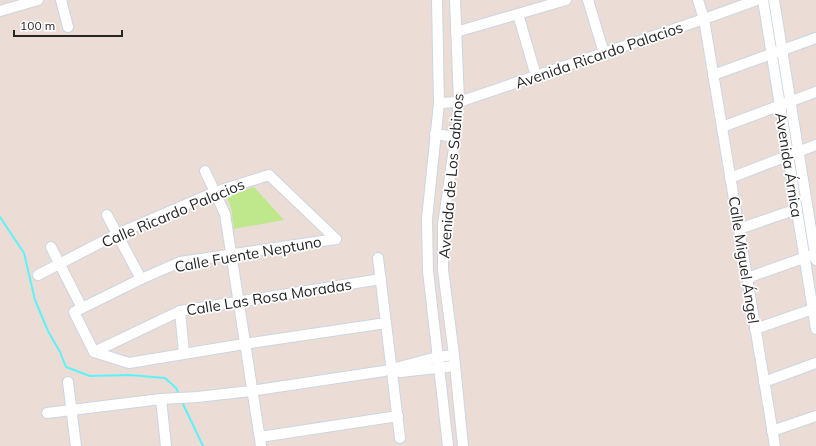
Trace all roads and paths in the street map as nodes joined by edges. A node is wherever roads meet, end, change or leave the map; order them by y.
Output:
1 (38, 0) edge
2 (61, 0) edge
3 (437, 0) edge
4 (455, 0) edge
5 (566, 0) edge
6 (588, 0) edge
7 (698, 0) edge
8 (757, 0) edge
9 (763, 0) edge
10 (774, 0) edge
11 (0, 11) edge
12 (518, 14) junction
13 (704, 20) junction
14 (68, 27) dead end
15 (456, 32) junction
16 (816, 38) edge
17 (782, 50) junction
18 (604, 53) junction
19 (772, 54) junction
20 (713, 75) junction
21 (536, 76) junction
22 (816, 92) edge
23 (790, 101) junction
24 (459, 102) junction
25 (439, 103) junction
26 (780, 105) junction
27 (722, 127) junction
28 (435, 134) junction
29 (455, 137) junction
30 (816, 145) edge
31 (798, 152) junction
32 (788, 156) junction
33 (205, 170) dead end
34 (730, 178) junction
35 (215, 192) junction
36 (812, 203) edge
37 (797, 209) junction
38 (107, 215) dead end
39 (739, 229) junction
40 (117, 234) junction
41 (336, 239) joint
42 (51, 247) dead end
43 (232, 254) junction
44 (816, 256) edge
45 (804, 257) junction
46 (378, 258) dead end
47 (60, 264) junction
48 (38, 275) dead end
49 (747, 278) junction
50 (141, 279) junction
51 (381, 280) junction
52 (238, 302) junction
53 (813, 309) junction
54 (78, 310) junction
55 (180, 310) junction
56 (386, 323) junction
57 (755, 329) junction
58 (816, 329) edge
59 (244, 344) junction
60 (94, 352) junction
61 (184, 353) junction
62 (437, 358) junction
63 (455, 361) junction
64 (816, 363) edge
65 (439, 368) junction
66 (390, 371) junction
67 (68, 382) dead end
68 (764, 382) junction
69 (251, 391) junction
70 (161, 399) junction
71 (72, 410) junction
72 (47, 413) dead end
73 (398, 416) junction
74 (816, 416) edge
75 (772, 431) junction
76 (400, 438) dead end
77 (260, 442) edge
78 (76, 446) edge
79 (166, 446) edge
80 (448, 446) edge
81 (463, 446) edge
82 (775, 446) edge

1 - 11 street
2 - 14 street
3 - 25 street, Avenida de Los Sabinos
4 - 15 street, Avenida de Los Sabinos
5 - 12 street
6 - 18 street
7 - 13 street, Calle Miguel Ángel
8 - 13 street, Avenida Ricardo Palacios
9 - 19 street, Avenida Árnica
10 - 17 street, Avenida Árnica
12 - 15 street
12 - 21 street
13 - 18 street, Avenida Ricardo Palacios
13 - 20 street, Calle Miguel Ángel
15 - 24 street, Avenida de Los Sabinos
16 - 17 street
17 - 19 street
17 - 23 street, Avenida Árnica
18 - 21 street, Avenida Ricardo Palacios
19 - 20 street
19 - 26 street, Avenida Árnica
20 - 27 street, Calle Miguel Ángel
21 - 24 street, Avenida Ricardo Palacios
22 - 23 street
23 - 26 street
23 - 31 street, Avenida Árnica
24 - 25 street, Avenida Ricardo Palacios
24 - 29 street, Avenida de Los Sabinos
25 - 28 street, Avenida de Los Sabinos
26 - 27 street
26 - 32 street, Avenida Árnica
27 - 34 street, Calle Miguel Ángel
28 - 29 street
28 - 62 street, Avenida de Los Sabinos
29 - 63 street, Avenida de Los Sabinos
30 - 31 street
31 - 32 street
31 - 36 street, Avenida Árnica
32 - 34 street
32 - 37 street, Avenida Árnica
33 - 35 street
34 - 39 street, Calle Miguel Ángel
35 - 40 street, Calle Ricardo Palacios
35 - 41 street, Calle Ricardo Palacios
35 - 43 street
36 - 44 street, Avenida Árnica
37 - 39 street
37 - 45 street, Avenida Árnica
38 - 40 street
39 - 49 street, Calle Miguel Ángel
40 - 47 street, Calle Ricardo Palacios
40 - 50 street
41 - 43 street, Calle Fuente Neptuno
42 - 47 street
43 - 50 street, Calle Fuente Neptuno
43 - 52 street
44 - 45 street
45 - 49 street
45 - 53 street, Avenida Árnica
46 - 51 street
47 - 48 street, Calle Ricardo Palacios
47 - 54 street
49 - 57 street, Calle Miguel Ángel
50 - 54 street, Calle Fuente Neptuno
51 - 52 street, Calle Las Rosa Moradas
51 - 56 street
52 - 55 street, Calle Las Rosa Moradas
52 - 59 street
53 - 57 street
53 - 58 street, Avenida Árnica
54 - 60 street
55 - 60 street, Calle Las Rosa Moradas
55 - 61 street
56 - 59 street
56 - 66 street
57 - 68 street, Calle Miguel Ángel
59 - 61 street
59 - 69 street
60 - 61 street
62 - 63 street
62 - 65 street, Avenida de Los Sabinos
62 - 66 street
63 - 65 street
63 - 81 street, Avenida de Los Sabinos
64 - 68 street
65 - 66 street
65 - 80 street, Avenida de Los Sabinos
66 - 69 street
66 - 73 street
67 - 71 street
68 - 75 street, Calle Miguel Ángel
69 - 70 street
69 - 77 street
70 - 71 street
70 - 79 street
71 - 72 street
71 - 78 street
73 - 76 street
73 - 77 street
74 - 75 street
75 - 82 street, Calle Miguel Ángel

